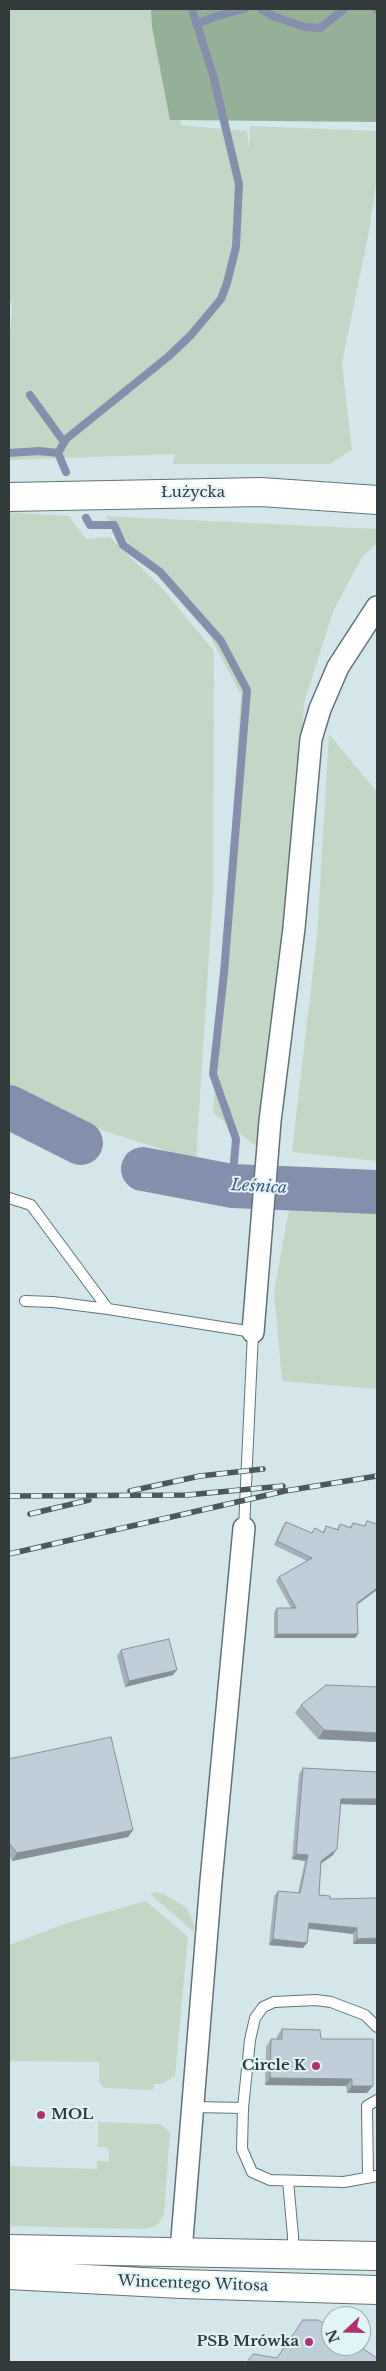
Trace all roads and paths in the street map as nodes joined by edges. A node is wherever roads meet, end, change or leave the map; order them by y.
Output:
1 (9, 497) edge
2 (377, 500) edge
3 (377, 607) edge
4 (9, 1198) edge
5 (25, 1300) dead end
6 (108, 1309) junction
7 (253, 1332) junction
8 (244, 1528) joint
9 (377, 2027) edge
10 (377, 2100) edge
11 (194, 2107) junction
12 (243, 2108) junction
13 (372, 2177) edge
14 (288, 2182) junction
15 (9, 2249) edge
16 (181, 2251) junction
17 (293, 2253) junction
18 (377, 2256) edge
19 (9, 2275) edge
20 (377, 2290) edge

1 - 2 main road, Łużycka
3 - 7 street
4 - 6 lane
5 - 6 lane
6 - 7 lane
7 - 8 lane
8 - 11 street
9 - 12 lane
10 - 13 lane
11 - 12 lane
11 - 16 street
12 - 14 lane
13 - 14 lane
14 - 17 lane
15 - 16 main road, Wincentego Witosa
16 - 17 main road, Wincentego Witosa
17 - 18 main road, Wincentego Witosa
19 - 20 main road, Wincentego Witosa

